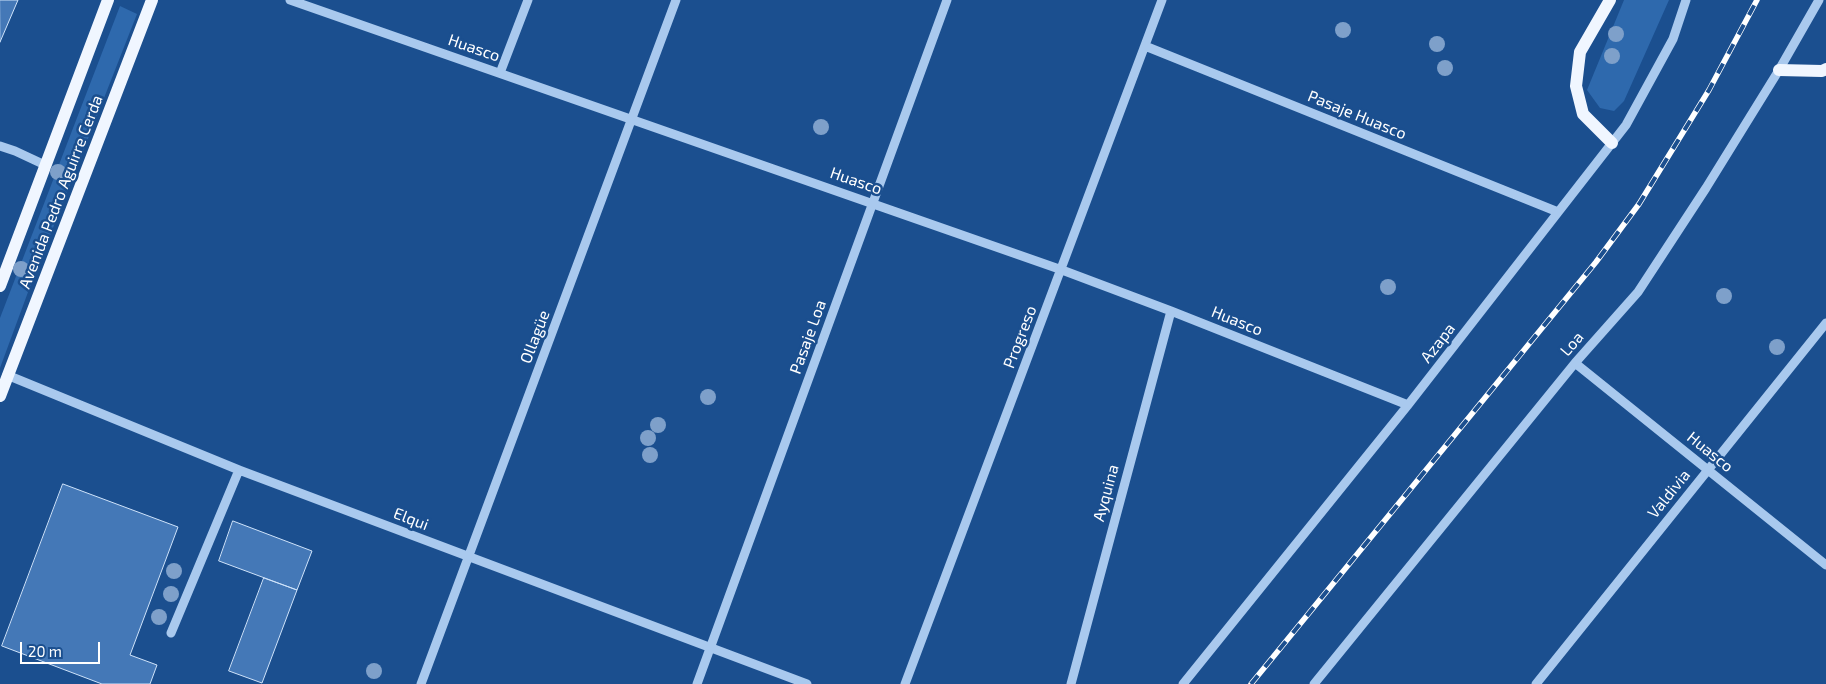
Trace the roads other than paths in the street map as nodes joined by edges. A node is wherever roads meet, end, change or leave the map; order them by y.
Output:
1 (108, 0) edge
2 (152, 0) edge
3 (292, 0) edge
4 (528, 0) edge
5 (676, 0) edge
6 (947, 0) edge
7 (1162, 0) edge
8 (1610, 0) edge
9 (1686, 0) edge
10 (1819, 0) edge
11 (1145, 46) junction
12 (1826, 69) edge
13 (1779, 70) junction
14 (500, 73) junction
15 (633, 119) junction
16 (1612, 143) junction
17 (0, 146) edge
18 (45, 165) junction
19 (872, 203) junction
20 (1558, 212) junction
21 (1062, 270) junction
22 (0, 286) edge
23 (1171, 311) junction
24 (1826, 323) edge
25 (1575, 363) junction
26 (7, 376) junction
27 (0, 396) edge
28 (1408, 404) junction
29 (239, 470) junction
30 (1708, 470) junction
31 (469, 557) junction
32 (1826, 565) edge
33 (171, 632) dead end
34 (710, 648) junction
35 (422, 684) edge
36 (697, 684) edge
37 (807, 684) edge
38 (905, 684) edge
39 (1070, 684) edge
40 (1182, 684) edge
41 (1314, 684) edge
42 (1536, 684) edge

1 - 18 main road, Avenida Pedro Aguirre Cerda
2 - 26 main road, Avenida Pedro Aguirre Cerda
3 - 14 street, Huasco
4 - 14 street
5 - 15 street, Ollagüe
6 - 19 street, Pasaje Loa
7 - 11 street, Progreso
8 - 16 main road
9 - 16 street, Azapa
10 - 13 street, Loa
11 - 20 street, Pasaje Huasco
11 - 21 street, Progreso
12 - 13 main road
13 - 25 street, Loa
14 - 15 street, Huasco
15 - 19 street, Huasco
15 - 31 street, Ollagüe
16 - 20 street, Azapa
17 - 18 street
18 - 22 main road, Avenida Pedro Aguirre Cerda
19 - 21 street, Huasco
19 - 34 street, Pasaje Loa
20 - 28 street, Azapa
21 - 23 street, Huasco
21 - 38 street, Progreso
23 - 28 street, Huasco
23 - 39 street, Ayquina
24 - 30 street, Valdivia
25 - 30 street, Huasco
25 - 41 street, Loa
26 - 27 main road, Avenida Pedro Aguirre Cerda
26 - 29 street, Elqui
28 - 40 street, Azapa
29 - 31 street, Elqui
29 - 33 street
30 - 32 street, Huasco
30 - 42 street, Valdivia
31 - 34 street, Elqui
31 - 35 street, Ollagüe
34 - 36 street, Pasaje Loa
34 - 37 street, Elqui

